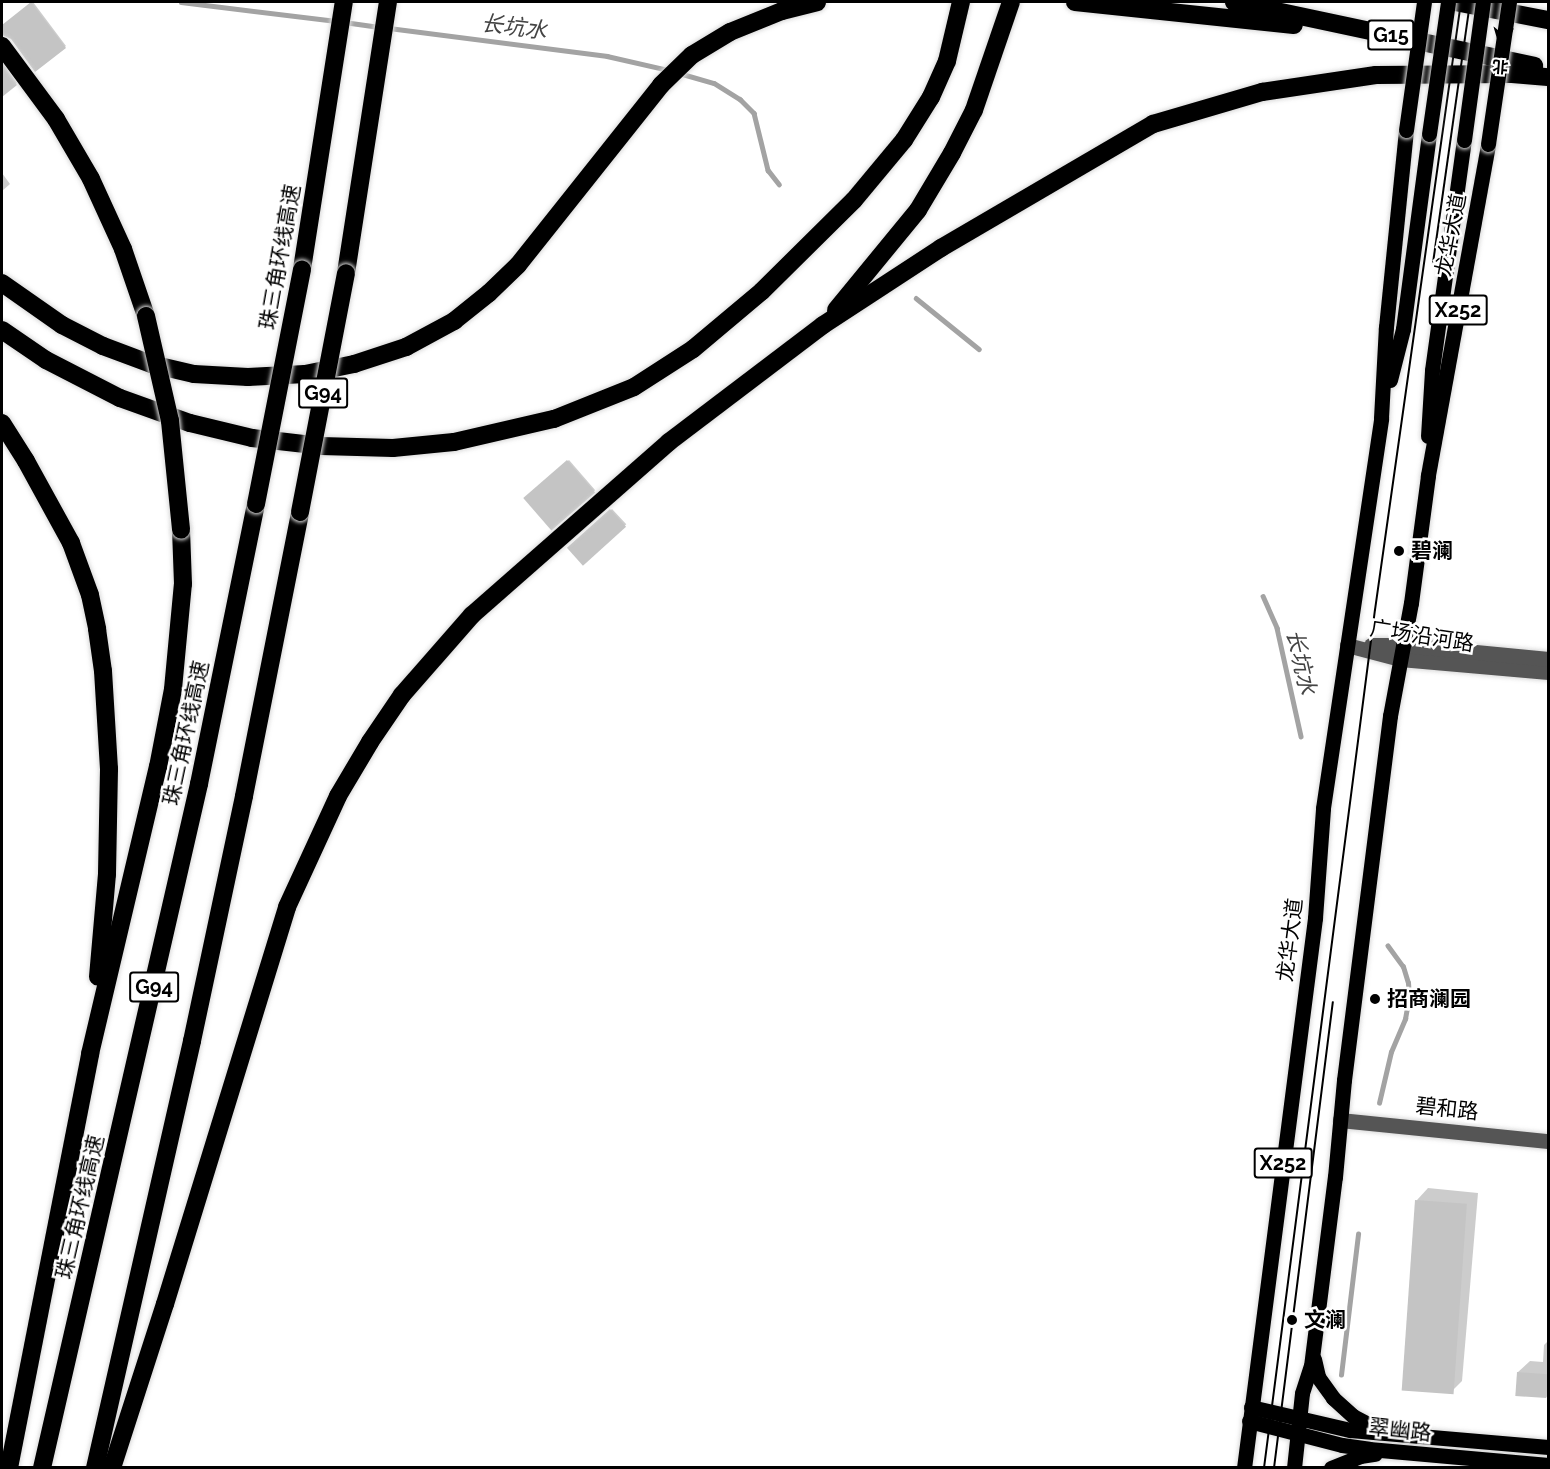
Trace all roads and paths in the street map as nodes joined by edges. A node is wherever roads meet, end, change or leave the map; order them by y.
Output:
1 (344, 2) edge
2 (388, 2) edge
3 (817, 2) edge
4 (961, 2) edge
5 (1011, 2) edge
6 (1075, 2) edge
7 (1234, 2) edge
8 (1424, 2) edge
9 (1448, 2) edge
10 (1455, 2) edge
11 (1484, 2) edge
12 (1509, 2) edge
13 (1548, 20) edge
14 (1382, 33) junction
15 (2, 46) edge
16 (1548, 69) edge
17 (1548, 77) edge
18 (2, 283) edge
19 (823, 325) junction
20 (2, 330) edge
21 (1381, 418) junction
22 (2, 423) edge
23 (1428, 475) junction
24 (1347, 645) junction
25 (1401, 652) junction
26 (1548, 659) edge
27 (1548, 672) edge
28 (90, 1054) junction
29 (1340, 1120) junction
30 (1548, 1141) edge
31 (1313, 1349) junction
32 (1250, 1414) junction
33 (1299, 1427) junction
34 (1401, 1434) junction
35 (1548, 1447) edge
36 (1399, 1452) junction
37 (1548, 1465) edge
38 (9, 1467) edge
39 (42, 1467) edge
40 (95, 1467) edge
41 (112, 1467) edge
42 (1244, 1467) edge
43 (1294, 1467) edge
44 (1331, 1467) edge

1 - 39 highway, 珠三角环线高速 / G94, bridge
2 - 40 highway, G94, bridge
3 - 18 highway
4 - 20 highway
5 - 19 highway
6 - 14 highway
7 - 14 highway, G15
8 - 21 main road, 龙华大道 / X252, bridge
9 - 21 main road, 龙华大道 / X252, bridge
10 - 13 highway
11 - 13 highway
11 - 23 main road, 龙华大道 / X252, bridge
12 - 23 main road, 龙华大道 / X252, bridge
14 - 16 highway, G15
15 - 28 highway, bridge
17 - 19 highway
19 - 41 highway
21 - 24 main road, 龙华大道 / X252
22 - 28 highway
23 - 25 main road, 龙华大道 / X252
24 - 25 street, 广场沿河路
24 - 32 main road, 龙华大道 / X252
25 - 26 street, 广场沿河路
25 - 27 street, 广场沿河路
25 - 29 main road, 龙华大道 / X252
28 - 38 highway
29 - 30 street, 碧和路
29 - 31 main road, 龙华大道 / X252
31 - 33 main road, 龙华大道 / X252
31 - 34 main road
32 - 33 main road, 翠幽路
32 - 42 main road, 龙华大道 / X252
33 - 34 main road, 翠幽路
33 - 36 main road, 翠幽路
33 - 43 main road, 龙华大道 / X252
34 - 35 main road, 翠幽路
36 - 37 main road, 翠幽路
36 - 44 main road

